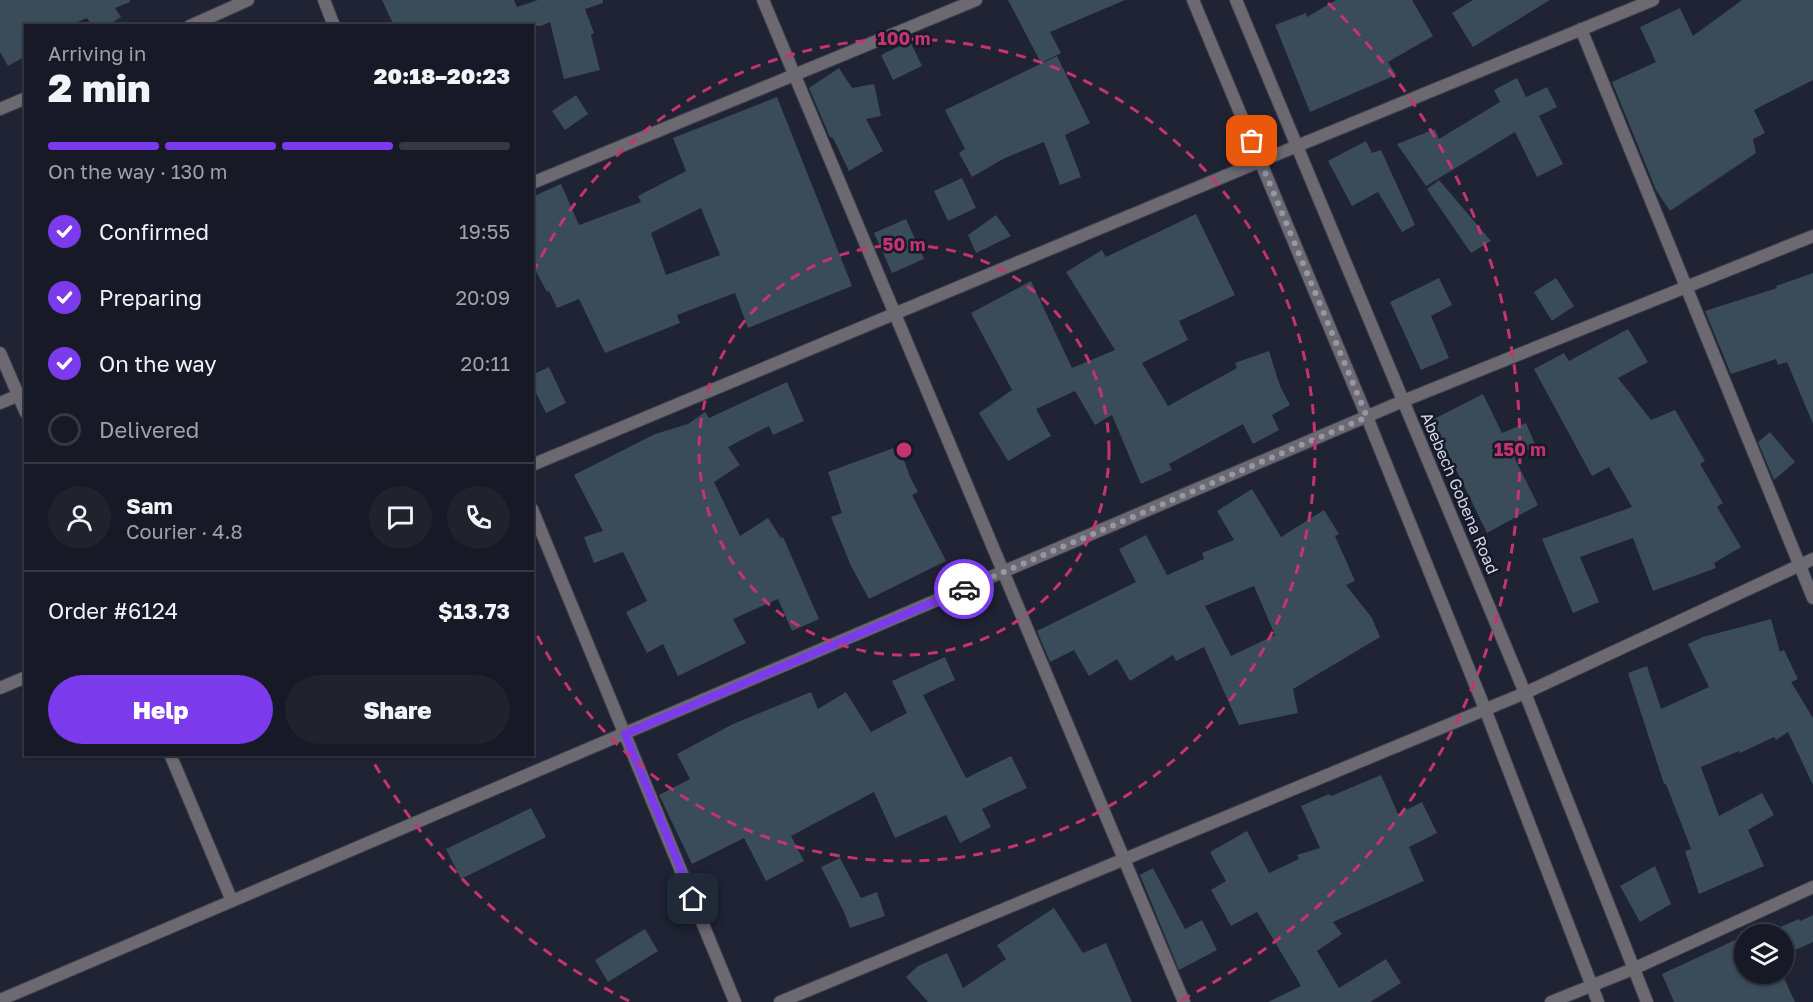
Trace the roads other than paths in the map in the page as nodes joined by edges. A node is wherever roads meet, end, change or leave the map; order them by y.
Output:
1 (248, 0) edge
2 (324, 0) edge
3 (763, 0) edge
4 (976, 0) edge
5 (1193, 0) edge
6 (1236, 0) edge
7 (1653, 0) edge
8 (194, 24) edge
9 (333, 24) edge
10 (1581, 29) junction
11 (794, 75) junction
12 (24, 99) edge
13 (0, 109) edge
14 (1297, 146) junction
15 (1260, 161) junction
16 (534, 182) edge
17 (1813, 236) edge
18 (1686, 287) junction
19 (895, 314) junction
20 (0, 353) edge
21 (22, 394) edge
22 (1404, 401) junction
23 (0, 403) edge
24 (1367, 417) junction
25 (534, 464) edge
26 (534, 514) edge
27 (1813, 559) edge
28 (1799, 564) junction
29 (1004, 572) junction
30 (1813, 598) edge
31 (24, 678) edge
32 (0, 688) edge
33 (1525, 693) junction
34 (1485, 710) junction
35 (625, 734) junction
36 (171, 756) edge
37 (1124, 859) junction
38 (1813, 887) edge
39 (232, 901) junction
40 (1633, 969) junction
41 (1591, 986) junction
42 (0, 1000) edge
43 (735, 1002) edge
44 (780, 1002) edge
45 (1184, 1002) edge
46 (1551, 1002) edge
47 (1598, 1002) edge
48 (1647, 1002) edge

1 - 8 street
2 - 9 street
3 - 11 street
4 - 11 street
5 - 15 street
6 - 14 street, Abebech Gobena Road
7 - 10 street
10 - 14 street
10 - 18 street
11 - 16 street
11 - 19 street
12 - 13 street
14 - 15 street
14 - 22 street, Abebech Gobena Road
15 - 19 street
15 - 24 street
17 - 18 street
18 - 22 street
18 - 28 street
19 - 25 street
19 - 29 street
20 - 21 street
21 - 23 street
22 - 24 street
22 - 33 street, Abebech Gobena Road
24 - 29 street
24 - 34 street
26 - 35 street
27 - 28 street
28 - 30 street
28 - 33 street
29 - 35 street
29 - 37 street
31 - 32 street
33 - 34 street
33 - 40 street, Abebech Gobena Road
34 - 37 street
34 - 41 street
35 - 39 street
35 - 43 street
36 - 39 street
37 - 44 street
37 - 45 street
38 - 40 street
39 - 42 street
40 - 41 street
40 - 48 street, Abebech Gobena Road
41 - 46 street
41 - 47 street

